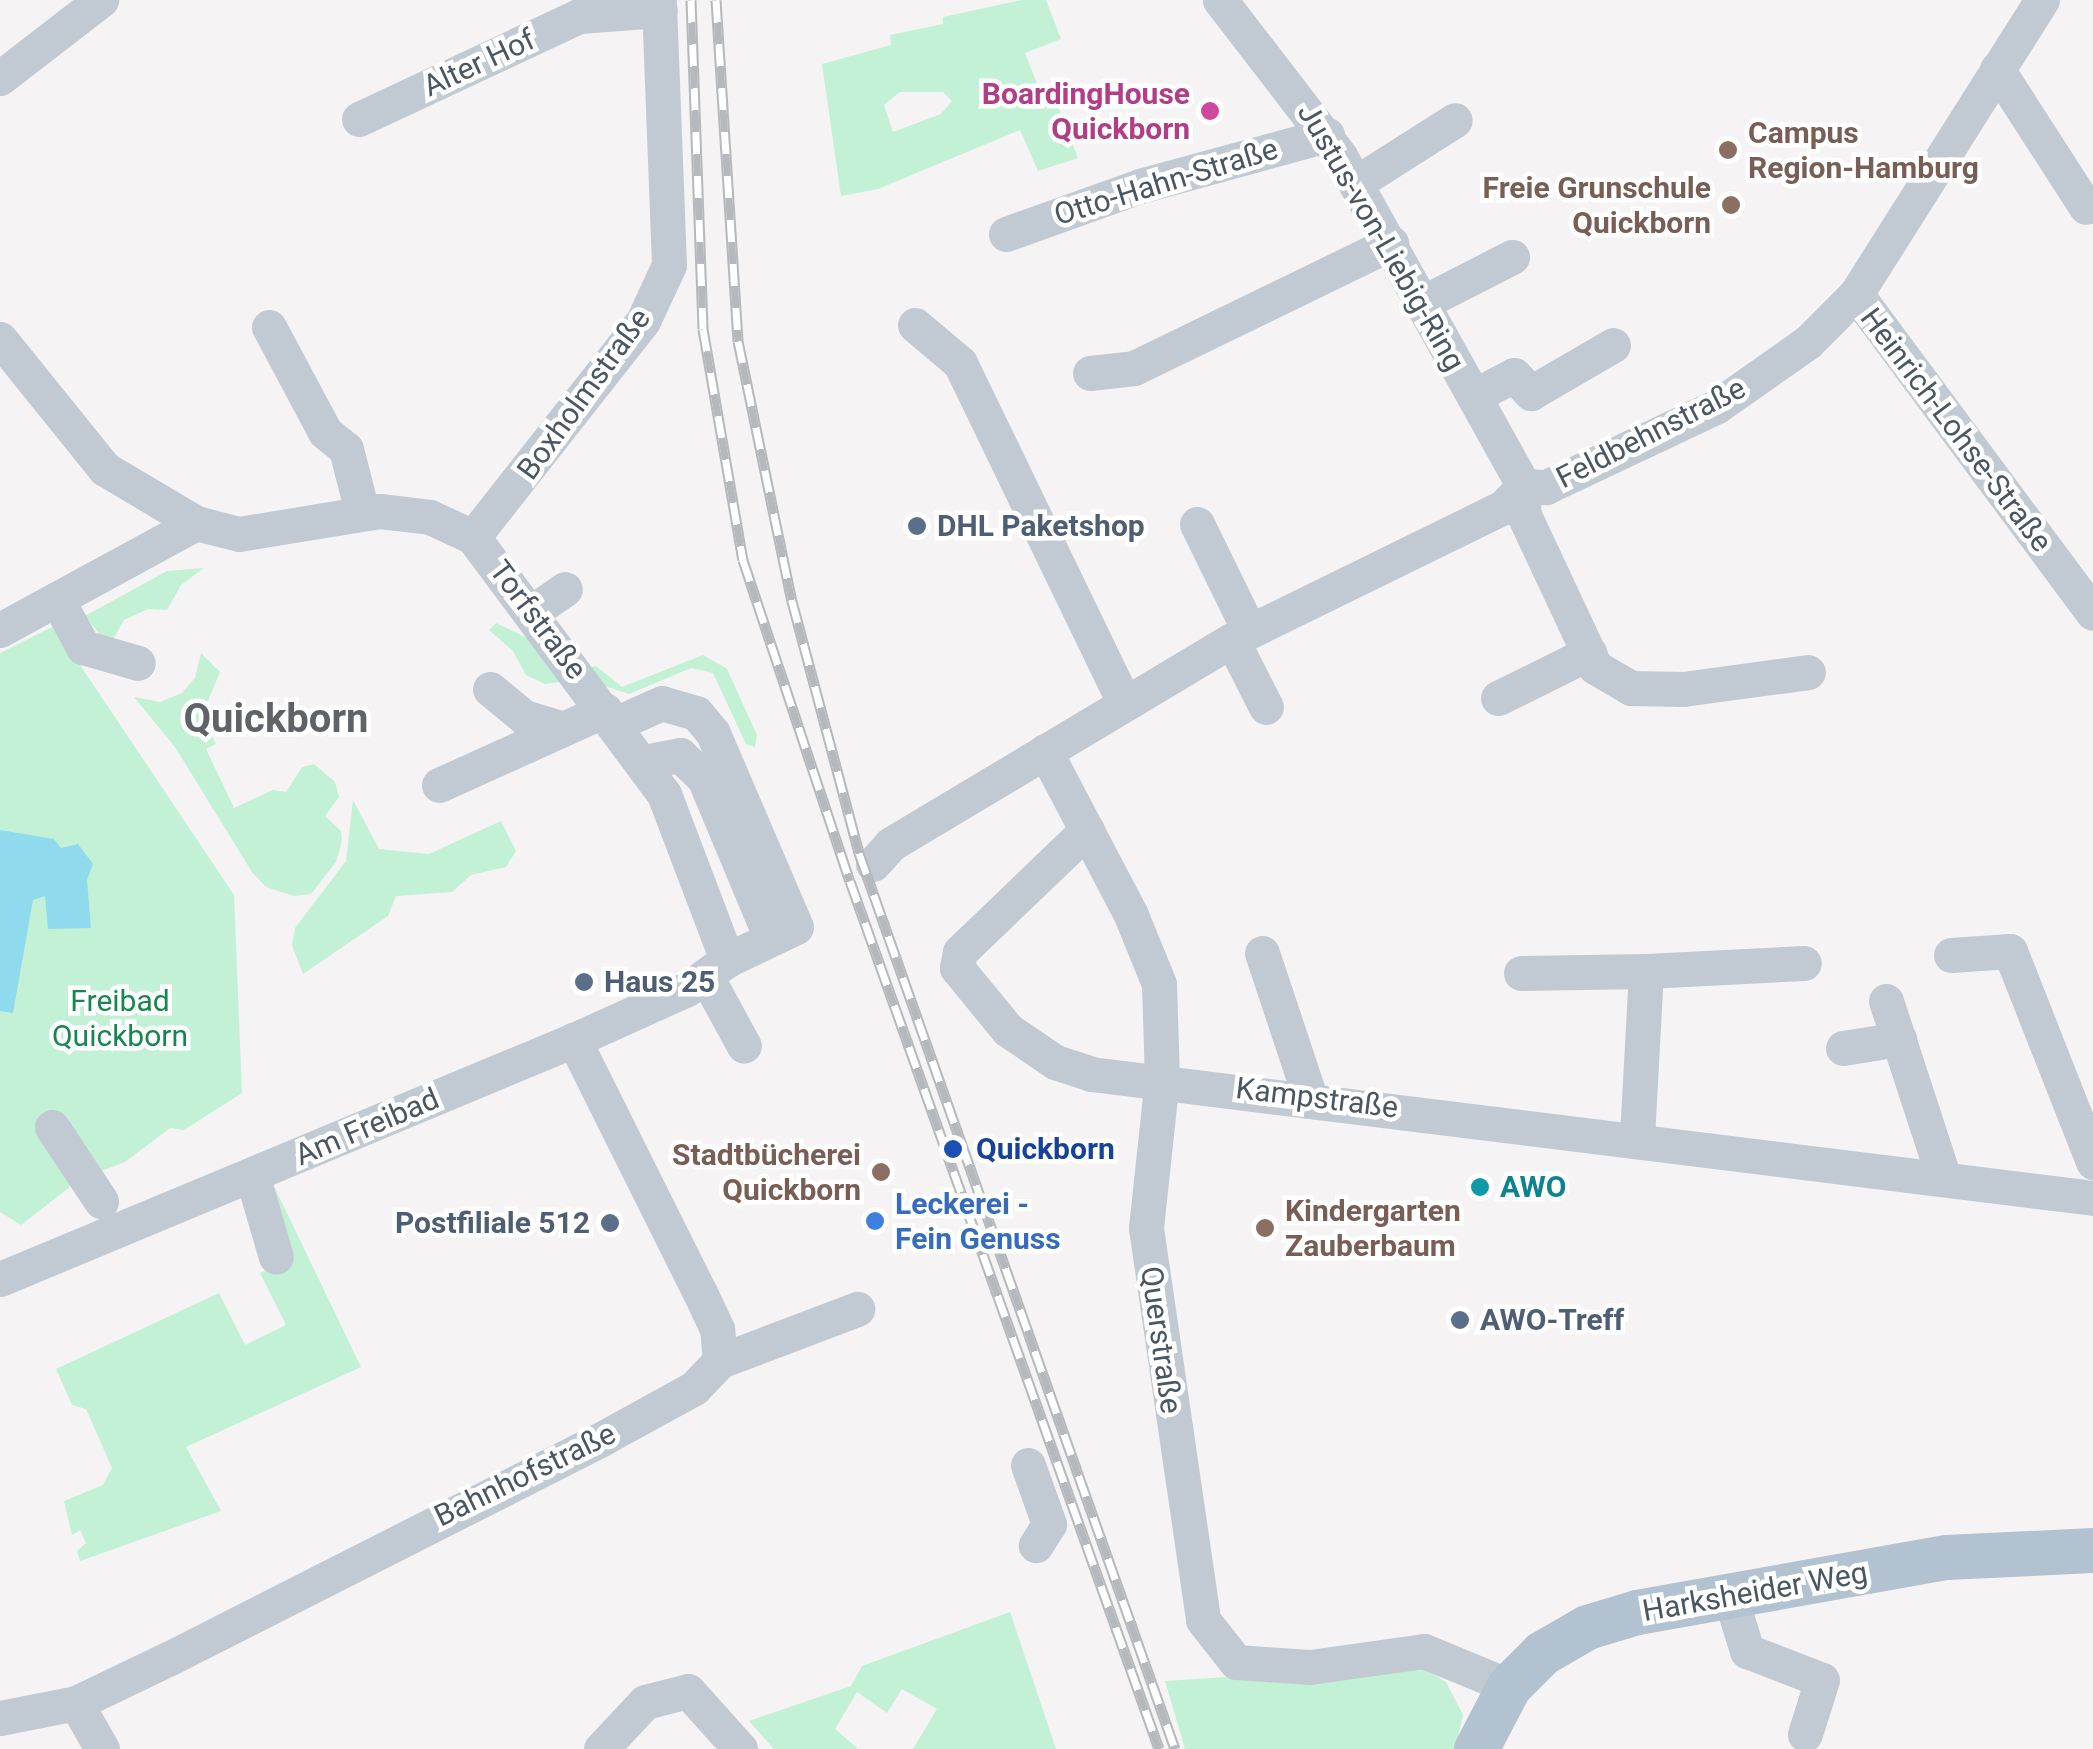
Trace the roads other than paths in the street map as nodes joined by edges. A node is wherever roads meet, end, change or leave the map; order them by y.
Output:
1 (101, 0) edge
2 (1220, 0) edge
3 (2042, 0) edge
4 (660, 5) edge
5 (1997, 69) junction
6 (0, 78) edge
7 (359, 118) dead end
8 (1455, 120) dead end
9 (1327, 135) junction
10 (1356, 184) junction
11 (2086, 207) dead end
12 (1006, 234) dead end
13 (1391, 243) junction
14 (1512, 257) dead end
15 (1856, 294) junction
16 (1424, 302) junction
17 (916, 325) dead end
18 (269, 327) dead end
19 (0, 339) edge
20 (1612, 345) dead end
21 (1090, 373) dead end
22 (1474, 396) junction
23 (1524, 486) junction
24 (362, 512) junction
25 (196, 523) junction
26 (1197, 524) dead end
27 (474, 536) junction
28 (565, 588) dead end
29 (57, 599) junction
30 (532, 612) junction
31 (2093, 613) edge
32 (0, 630) edge
33 (1240, 635) junction
34 (1589, 654) junction
35 (138, 664) dead end
36 (1808, 672) dead end
37 (490, 689) dead end
38 (1498, 698) dead end
39 (1124, 703) junction
40 (1266, 707) dead end
41 (610, 717) junction
42 (559, 728) junction
43 (1045, 750) junction
44 (644, 762) junction
45 (439, 785) dead end
46 (1087, 830) junction
47 (882, 854) dead end
48 (771, 938) junction
49 (1262, 953) dead end
50 (1952, 954) dead end
51 (1804, 963) dead end
52 (717, 969) junction
53 (1646, 970) junction
54 (1521, 973) dead end
55 (1886, 1001) dead end
56 (1898, 1039) junction
57 (574, 1040) junction
58 (744, 1046) dead end
59 (1844, 1048) dead end
60 (1162, 1078) junction
61 (1310, 1096) junction
62 (52, 1126) dead end
63 (1637, 1138) junction
64 (2093, 1162) edge
65 (1941, 1169) dead end
66 (252, 1175) junction
67 (2093, 1198) edge
68 (101, 1201) dead end
69 (276, 1258) dead end
70 (0, 1279) edge
71 (857, 1310) dead end
72 (720, 1361) junction
73 (1028, 1465) dead end
74 (1036, 1545) dead end
75 (2093, 1550) edge
76 (1730, 1596) junction
77 (1509, 1686) junction
78 (76, 1703) junction
79 (0, 1718) edge
80 (1805, 1734) dead end
81 (102, 1749) edge
82 (600, 1749) edge
83 (740, 1749) edge
84 (1476, 1749) edge

1 - 6 street
2 - 9 street, Justus-von-Liebig-Ring
3 - 5 street, Feldbehnstraße
4 - 7 street, Alter Hof
4 - 27 street, Boxholmstraße
5 - 11 street
5 - 15 street, Feldbehnstraße
8 - 10 street
9 - 10 street, Justus-von-Liebig-Ring
9 - 12 street, Otto-Hahn-Straße
10 - 13 street, Justus-von-Liebig-Ring
13 - 16 street, Justus-von-Liebig-Ring
13 - 21 street
14 - 16 street
15 - 23 street, Feldbehnstraße
15 - 31 street, Heinrich-Lohse-Straße
16 - 22 street, Justus-von-Liebig-Ring
17 - 39 street
18 - 24 street
19 - 25 street, Torfstraße
20 - 22 street
22 - 23 street, Justus-von-Liebig-Ring
23 - 33 street, Feldbehnstraße
23 - 34 street, Justus-von-Liebig-Ring
24 - 25 street, Torfstraße
24 - 27 street, Torfstraße
25 - 29 street
26 - 33 street
27 - 30 street, Torfstraße
28 - 30 street
29 - 32 street
29 - 35 street
30 - 41 street, Torfstraße
33 - 39 street, Feldbehnstraße
33 - 40 street
34 - 36 street
34 - 38 street
37 - 42 street
39 - 43 street, Feldbehnstraße
41 - 42 street
41 - 44 street, Torfstraße
41 - 48 street
42 - 45 street
43 - 46 street, Querstraße
43 - 47 street, Feldbehnstraße
44 - 48 street
44 - 52 street, Torfstraße
46 - 60 street, Querstraße
46 - 60 street, Kampstraße
48 - 52 street, Am Freibad
49 - 61 street
50 - 64 street
51 - 53 street
52 - 57 street, Am Freibad
52 - 58 street, Torfstraße
53 - 54 street
53 - 63 street
55 - 56 street
56 - 59 street
56 - 65 street
57 - 66 street, Am Freibad
57 - 72 street
60 - 61 street, Kampstraße
60 - 77 street, Querstraße
61 - 63 street, Kampstraße
62 - 68 street
63 - 67 street, Kampstraße
66 - 69 street
66 - 70 street, Am Freibad
71 - 72 street
72 - 78 street, Bahnhofstraße
73 - 74 street
75 - 76 main road, Harksheider Weg
76 - 77 main road, Harksheider Weg
76 - 80 street
77 - 84 main road, Harksheider Weg
78 - 79 street, Bahnhofstraße
78 - 81 street
82 - 83 street

